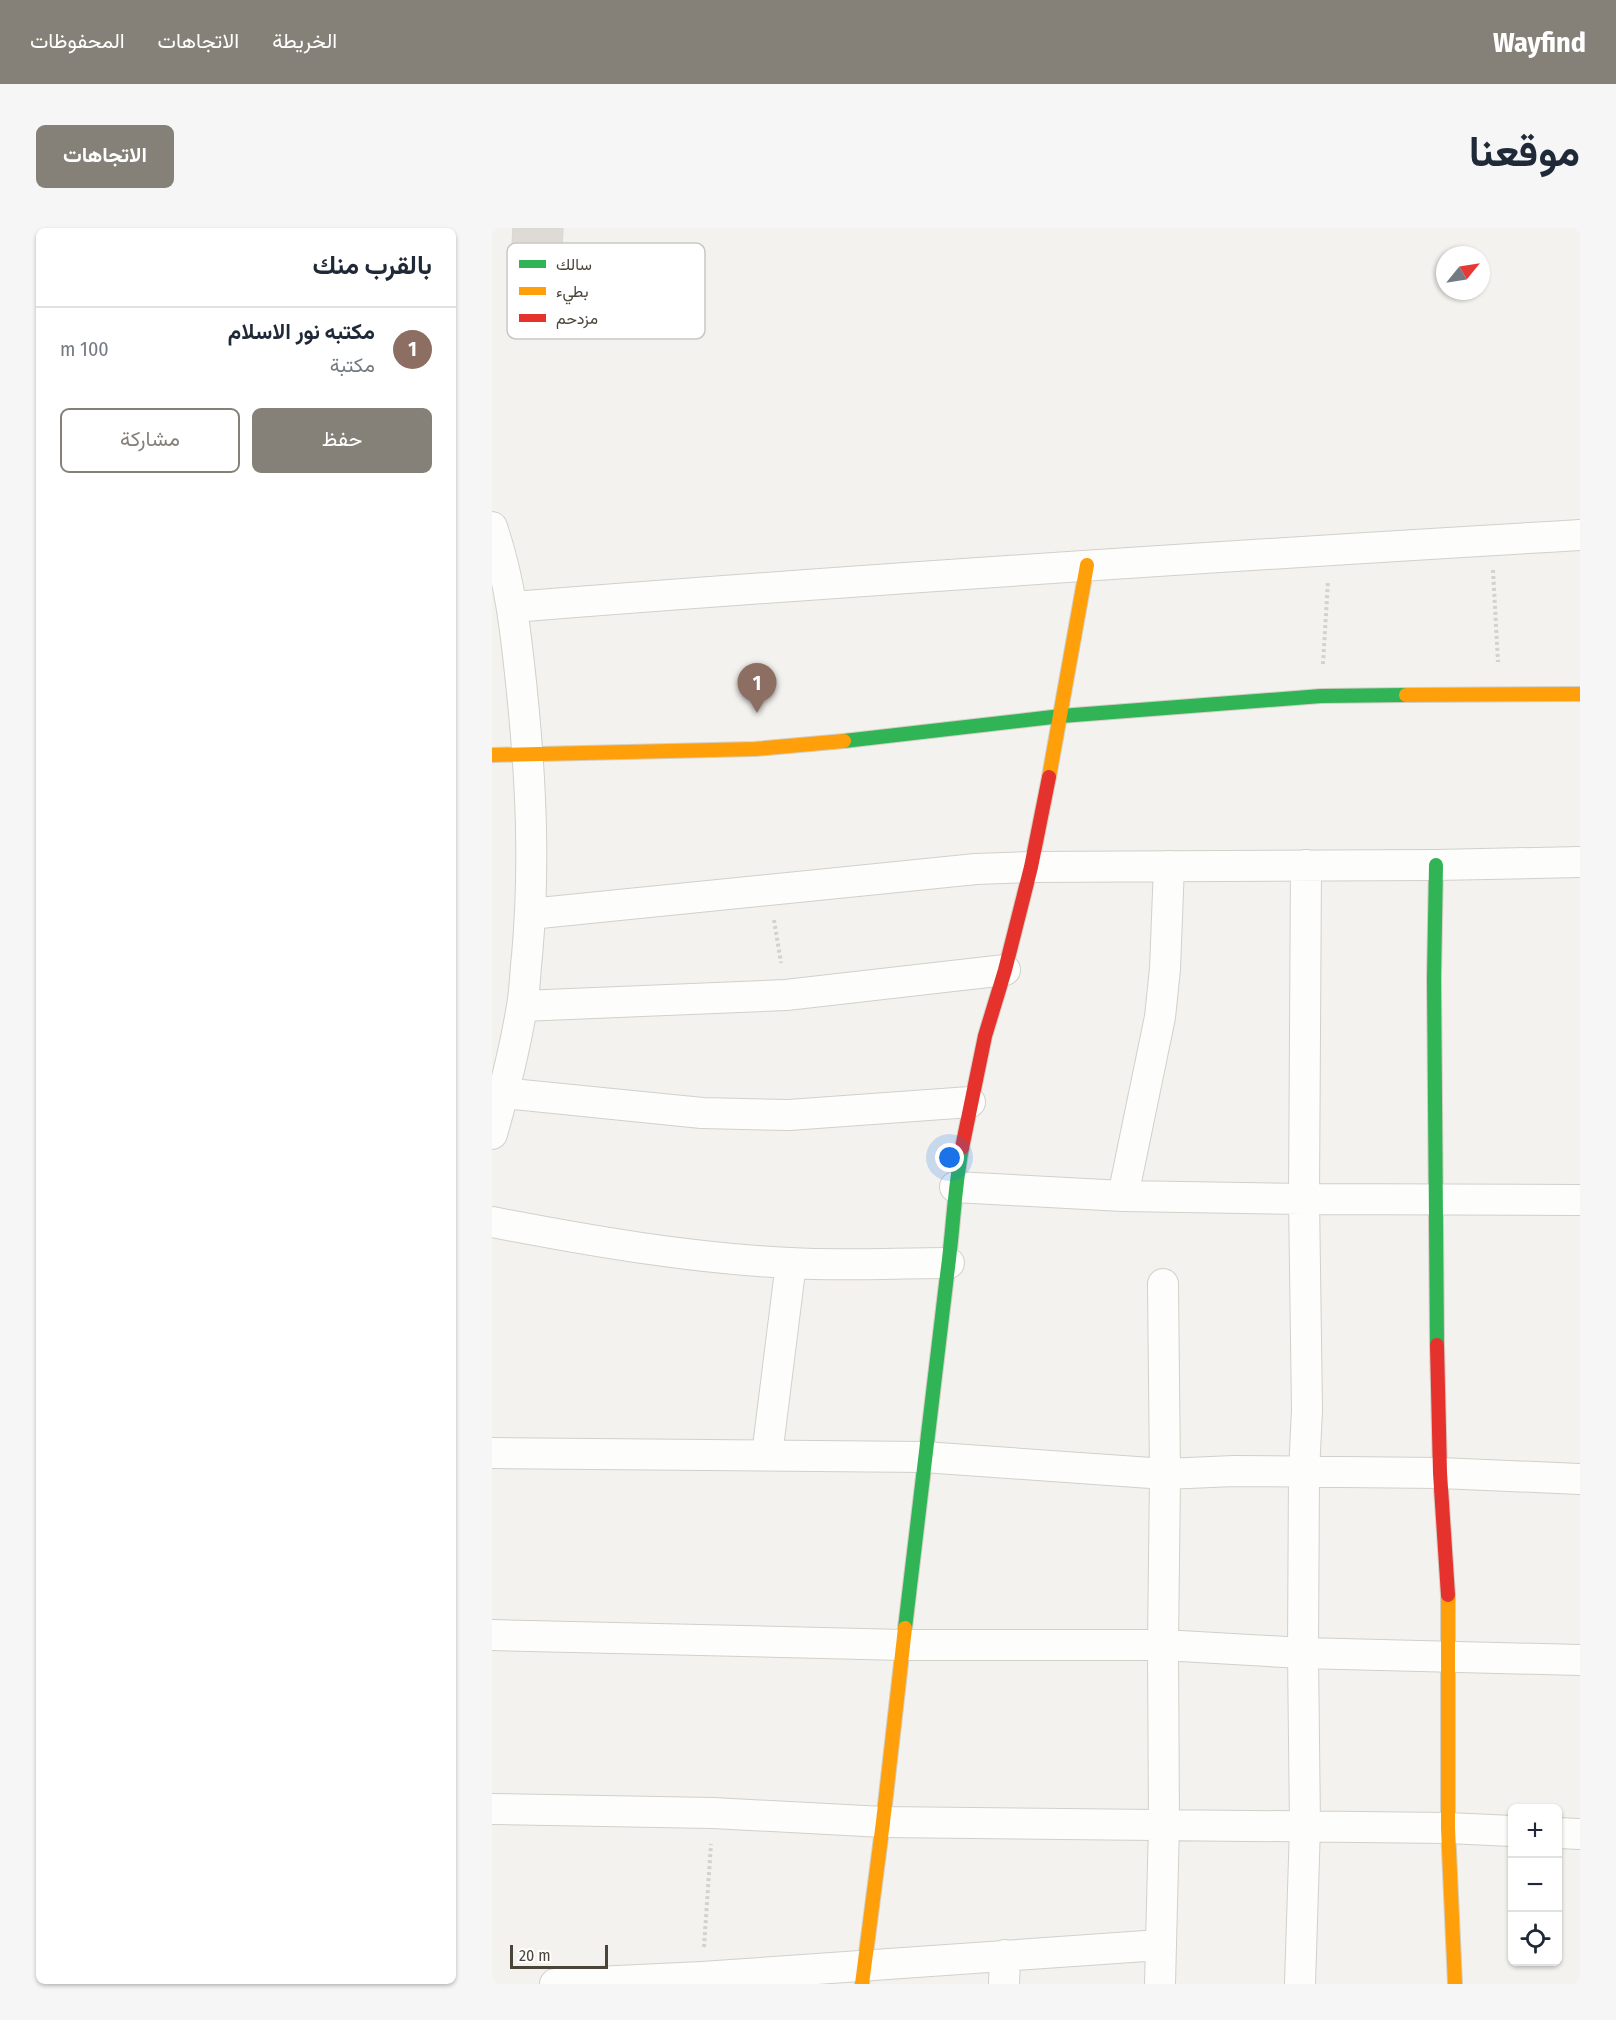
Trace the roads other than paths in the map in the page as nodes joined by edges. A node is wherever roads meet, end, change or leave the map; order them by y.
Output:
1 (492, 527) edge
2 (1580, 535) edge
3 (1087, 565) junction
4 (513, 607) junction
5 (1580, 694) edge
6 (1061, 716) junction
7 (529, 754) junction
8 (492, 755) edge
9 (1580, 862) edge
10 (1306, 865) junction
11 (1436, 865) junction
12 (1169, 866) junction
13 (1031, 867) junction
14 (531, 914) junction
15 (1005, 970) junction
16 (522, 1006) junction
17 (503, 1093) junction
18 (970, 1102) junction
19 (492, 1134) edge
20 (955, 1187) junction
21 (1123, 1196) junction
22 (1436, 1198) junction
23 (1304, 1199) junction
24 (1580, 1200) edge
25 (492, 1222) edge
26 (791, 1263) junction
27 (949, 1263) junction
28 (1163, 1284) dead end
29 (492, 1453) edge
30 (767, 1455) junction
31 (924, 1457) junction
32 (1304, 1472) junction
33 (1440, 1473) junction
34 (1165, 1474) junction
35 (1580, 1479) edge
36 (492, 1635) edge
37 (903, 1645) junction
38 (1162, 1645) junction
39 (1303, 1653) junction
40 (1449, 1656) junction
41 (1580, 1660) edge
42 (492, 1809) edge
43 (883, 1822) junction
44 (1164, 1826) junction
45 (1305, 1827) junction
46 (1448, 1828) junction
47 (1508, 1831) edge
48 (1562, 1833) edge
49 (1580, 1834) edge
50 (1160, 1945) junction
51 (1005, 1970) edge
52 (863, 1974) edge
53 (702, 1981) edge
54 (555, 1984) edge
55 (1160, 1984) edge
56 (1300, 1984) edge
57 (1455, 1984) edge

1 - 4 street
2 - 3 street
3 - 4 street
3 - 6 street
4 - 7 street
5 - 6 street
6 - 7 street
6 - 13 street
7 - 8 street
7 - 14 street
9 - 11 street
10 - 11 street
10 - 12 street
10 - 23 street
11 - 22 street
12 - 13 street
12 - 21 street
13 - 14 street
13 - 15 street
14 - 16 street
15 - 16 street
15 - 18 street
16 - 17 street
17 - 18 street
17 - 19 street
18 - 20 street
20 - 21 street
20 - 27 street
21 - 23 street
22 - 23 street
22 - 24 street
22 - 33 street
23 - 32 street
25 - 26 street
26 - 27 street
26 - 30 street
27 - 31 street
28 - 34 street
29 - 30 street
30 - 31 street
31 - 34 street
31 - 37 street
32 - 33 street
32 - 34 street
32 - 39 street
33 - 35 street
33 - 40 street
34 - 38 street
36 - 37 street
37 - 38 street
37 - 43 street
38 - 39 street
38 - 44 street
39 - 40 street
39 - 45 street
40 - 41 street
40 - 46 street
42 - 43 street
43 - 44 street
43 - 52 street
44 - 45 street
44 - 50 street
45 - 46 street
45 - 56 street
46 - 47 street
46 - 57 street
48 - 49 street
50 - 51 street
50 - 55 street
51 - 52 street
52 - 53 street
53 - 54 street

